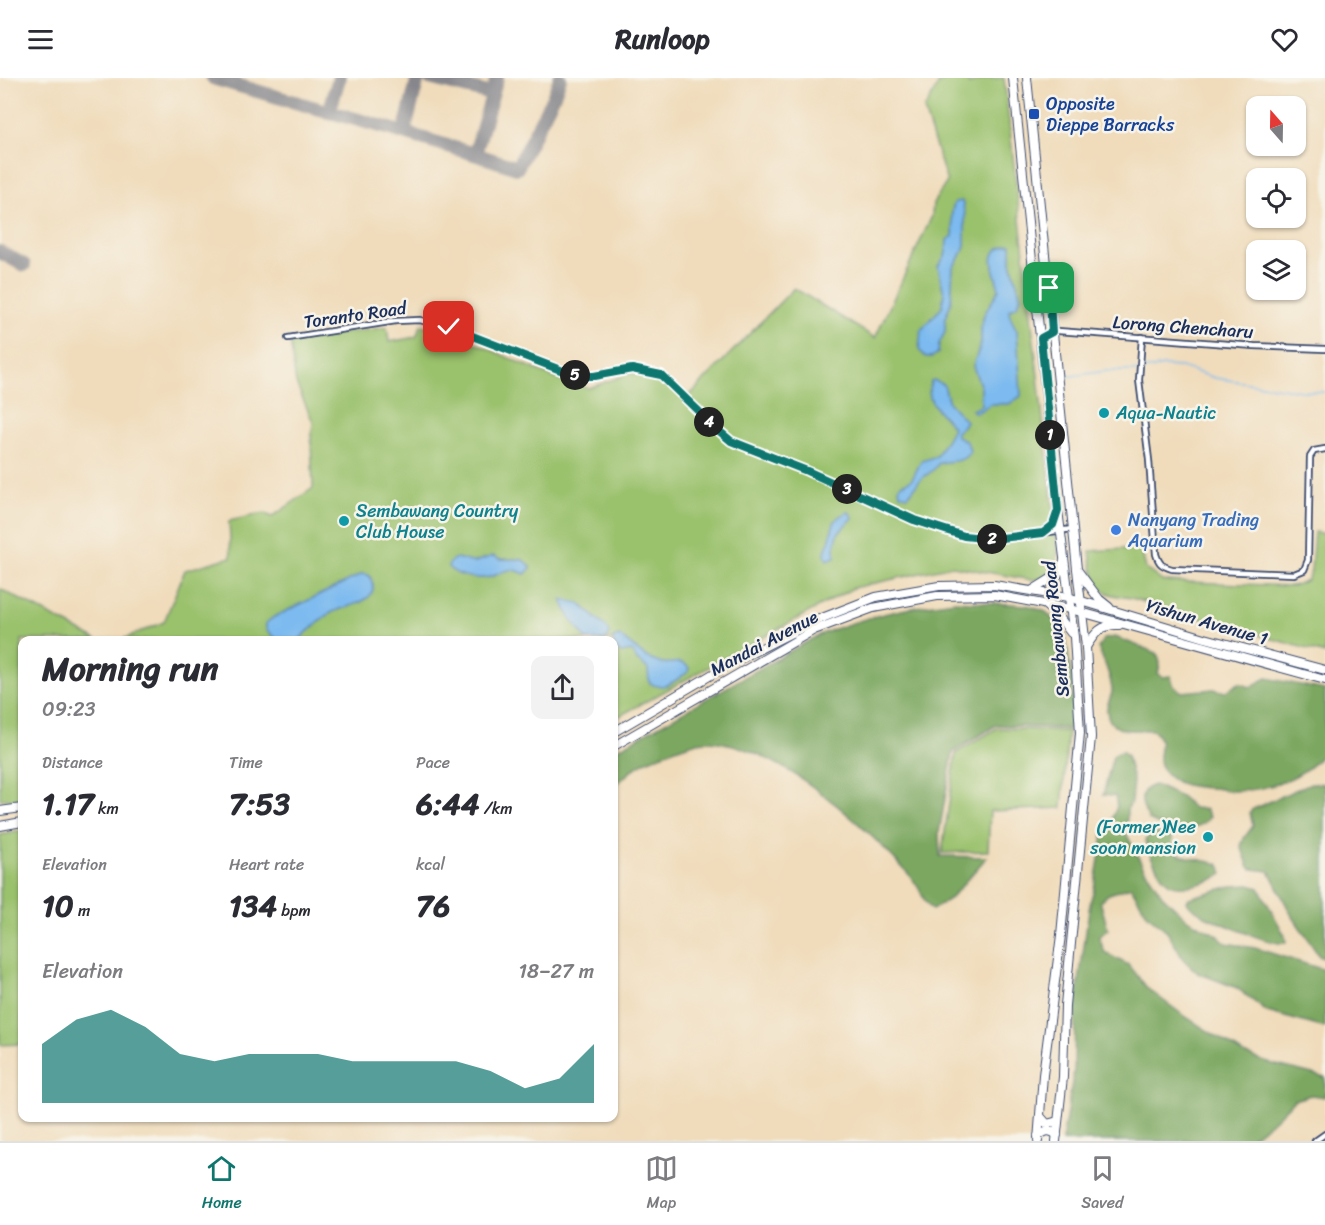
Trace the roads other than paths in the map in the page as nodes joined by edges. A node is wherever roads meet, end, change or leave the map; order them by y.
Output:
1 (1013, 78) edge
2 (1027, 78) edge
3 (1052, 332) junction
4 (1142, 337) junction
5 (288, 338) dead end
6 (1041, 338) junction
7 (1325, 349) edge
8 (1325, 449) edge
9 (1058, 510) junction
10 (1073, 529) junction
11 (1061, 531) junction
12 (1043, 533) junction
13 (1064, 560) junction
14 (1077, 569) junction
15 (1033, 590) junction
16 (1068, 597) junction
17 (1081, 600) junction
18 (1042, 603) junction
19 (1070, 609) junction
20 (1113, 610) junction
21 (1083, 612) junction
22 (1130, 625) junction
23 (1074, 637) junction
24 (1086, 648) junction
25 (1325, 670) edge
26 (1325, 680) edge
27 (618, 730) edge
28 (618, 744) edge
29 (18, 809) edge
30 (0, 811) edge
31 (18, 823) edge
32 (0, 826) edge
33 (1040, 1116) junction
34 (1058, 1121) junction
35 (1325, 1134) edge
36 (1038, 1138) edge
37 (1056, 1138) edge
38 (1315, 1141) edge

1 - 6 main road, Sembawang Road
2 - 3 main road, Sembawang Road
3 - 4 street, Lorong Chencharu
3 - 6 street
3 - 10 main road, Sembawang Road
4 - 7 street, Lorong Chencharu
4 - 8 street
5 - 12 street, Toranto Road
6 - 9 main road, Sembawang Road
9 - 11 main road, Sembawang Road
9 - 12 main road
10 - 11 street, Toranto Road
10 - 14 main road, Sembawang Road
11 - 12 street, Toranto Road
11 - 13 main road, Sembawang Road
13 - 15 main road
13 - 16 main road, Sembawang Road
14 - 17 main road, Sembawang Road
14 - 20 main road
15 - 16 main road, Mandai Avenue
15 - 27 main road, Mandai Avenue
16 - 17 main road, Mandai Avenue
16 - 19 main road, Sembawang Road
17 - 20 main road, Yishun Avenue 1
17 - 21 main road, Sembawang Road
18 - 19 main road, Mandai Avenue
18 - 23 main road
18 - 28 main road, Mandai Avenue
19 - 21 main road, Mandai Avenue
19 - 23 main road, Sembawang Road
20 - 25 main road, Yishun Avenue 1
21 - 22 main road, Yishun Avenue 1
21 - 24 main road, Sembawang Road
22 - 24 main road
22 - 26 main road, Yishun Avenue 1
23 - 33 main road, Sembawang Road
24 - 34 main road, Sembawang Road
29 - 30 main road
31 - 32 main road
33 - 34 main road
33 - 36 main road, Sembawang Road
34 - 37 main road, Sembawang Road
35 - 38 street
36 - 37 main road

